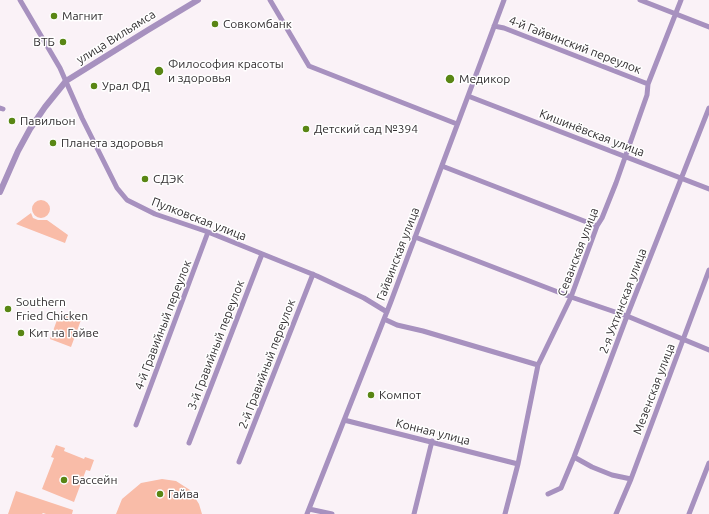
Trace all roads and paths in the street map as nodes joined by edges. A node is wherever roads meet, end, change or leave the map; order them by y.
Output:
1 (20, 0) edge
2 (198, 0) edge
3 (270, 0) edge
4 (504, 0) edge
5 (640, 0) edge
6 (681, 0) edge
7 (676, 14) junction
8 (494, 26) junction
9 (709, 26) edge
10 (66, 81) junction
11 (648, 84) junction
12 (468, 96) junction
13 (709, 108) edge
14 (457, 124) junction
15 (626, 157) junction
16 (442, 166) junction
17 (682, 178) junction
18 (709, 189) edge
19 (0, 192) edge
20 (597, 226) junction
21 (208, 232) junction
22 (415, 237) junction
23 (262, 254) junction
24 (709, 270) edge
25 (313, 274) junction
26 (571, 297) junction
27 (387, 312) junction
28 (627, 316) junction
29 (384, 319) junction
30 (683, 339) junction
31 (709, 350) edge
32 (538, 365) junction
33 (344, 420) junction
34 (136, 425) dead end
35 (432, 441) junction
36 (189, 443) dead end
37 (574, 457) junction
38 (239, 462) dead end
39 (709, 463) edge
40 (518, 464) junction
41 (631, 479) junction
42 (548, 494) dead end
43 (308, 512) edge
44 (332, 514) edge
45 (414, 514) edge
46 (506, 514) edge
47 (616, 514) edge
48 (689, 514) edge

1 - 10 street, Пулковская улица
2 - 10 street, улица Вильямса
3 - 14 street
4 - 8 street, Гайвинская улица
5 - 7 street
6 - 7 street, Севанская улица
7 - 9 street
7 - 11 street, Севанская улица
8 - 11 street, 4-й Гайвинский переулок
8 - 12 street, Гайвинская улица
10 - 19 street, улица Вильямса
10 - 21 street, Пулковская улица
11 - 15 street, Севанская улица
12 - 14 street, Гайвинская улица
12 - 15 street, Кишинёвская улица
13 - 17 street, 2-я Ухтинская улица
14 - 16 street, Гайвинская улица
15 - 17 street, Кишинёвская улица
15 - 20 street, Севанская улица
16 - 20 street
16 - 22 street, Гайвинская улица
17 - 18 street, Кишинёвская улица
17 - 28 street, 2-я Ухтинская улица
20 - 26 street, Севанская улица
21 - 23 street, Пулковская улица
21 - 34 street, 4-й Гравийный переулок
22 - 26 street
22 - 27 street, Гайвинская улица
23 - 25 street, Пулковская улица
23 - 36 street, 3-й Гравийный переулок
24 - 30 street, Мезенская улица
25 - 27 street, Пулковская улица
25 - 38 street, 2-й Гравийный переулок
26 - 28 street
26 - 32 street, Севанская улица
27 - 29 street, Гайвинская улица
28 - 30 street
28 - 37 street, 2-я Ухтинская улица
29 - 32 street
29 - 33 street, Гайвинская улица
30 - 31 street
30 - 41 street, Мезенская улица
32 - 40 street, Севанская улица
33 - 35 street, Конная улица
33 - 43 street, Гайвинская улица
35 - 40 street, Конная улица
35 - 45 street
37 - 41 street
37 - 42 street, 2-я Ухтинская улица
39 - 48 street
40 - 46 street, Севанская улица
41 - 47 street, Мезенская улица
43 - 44 street

